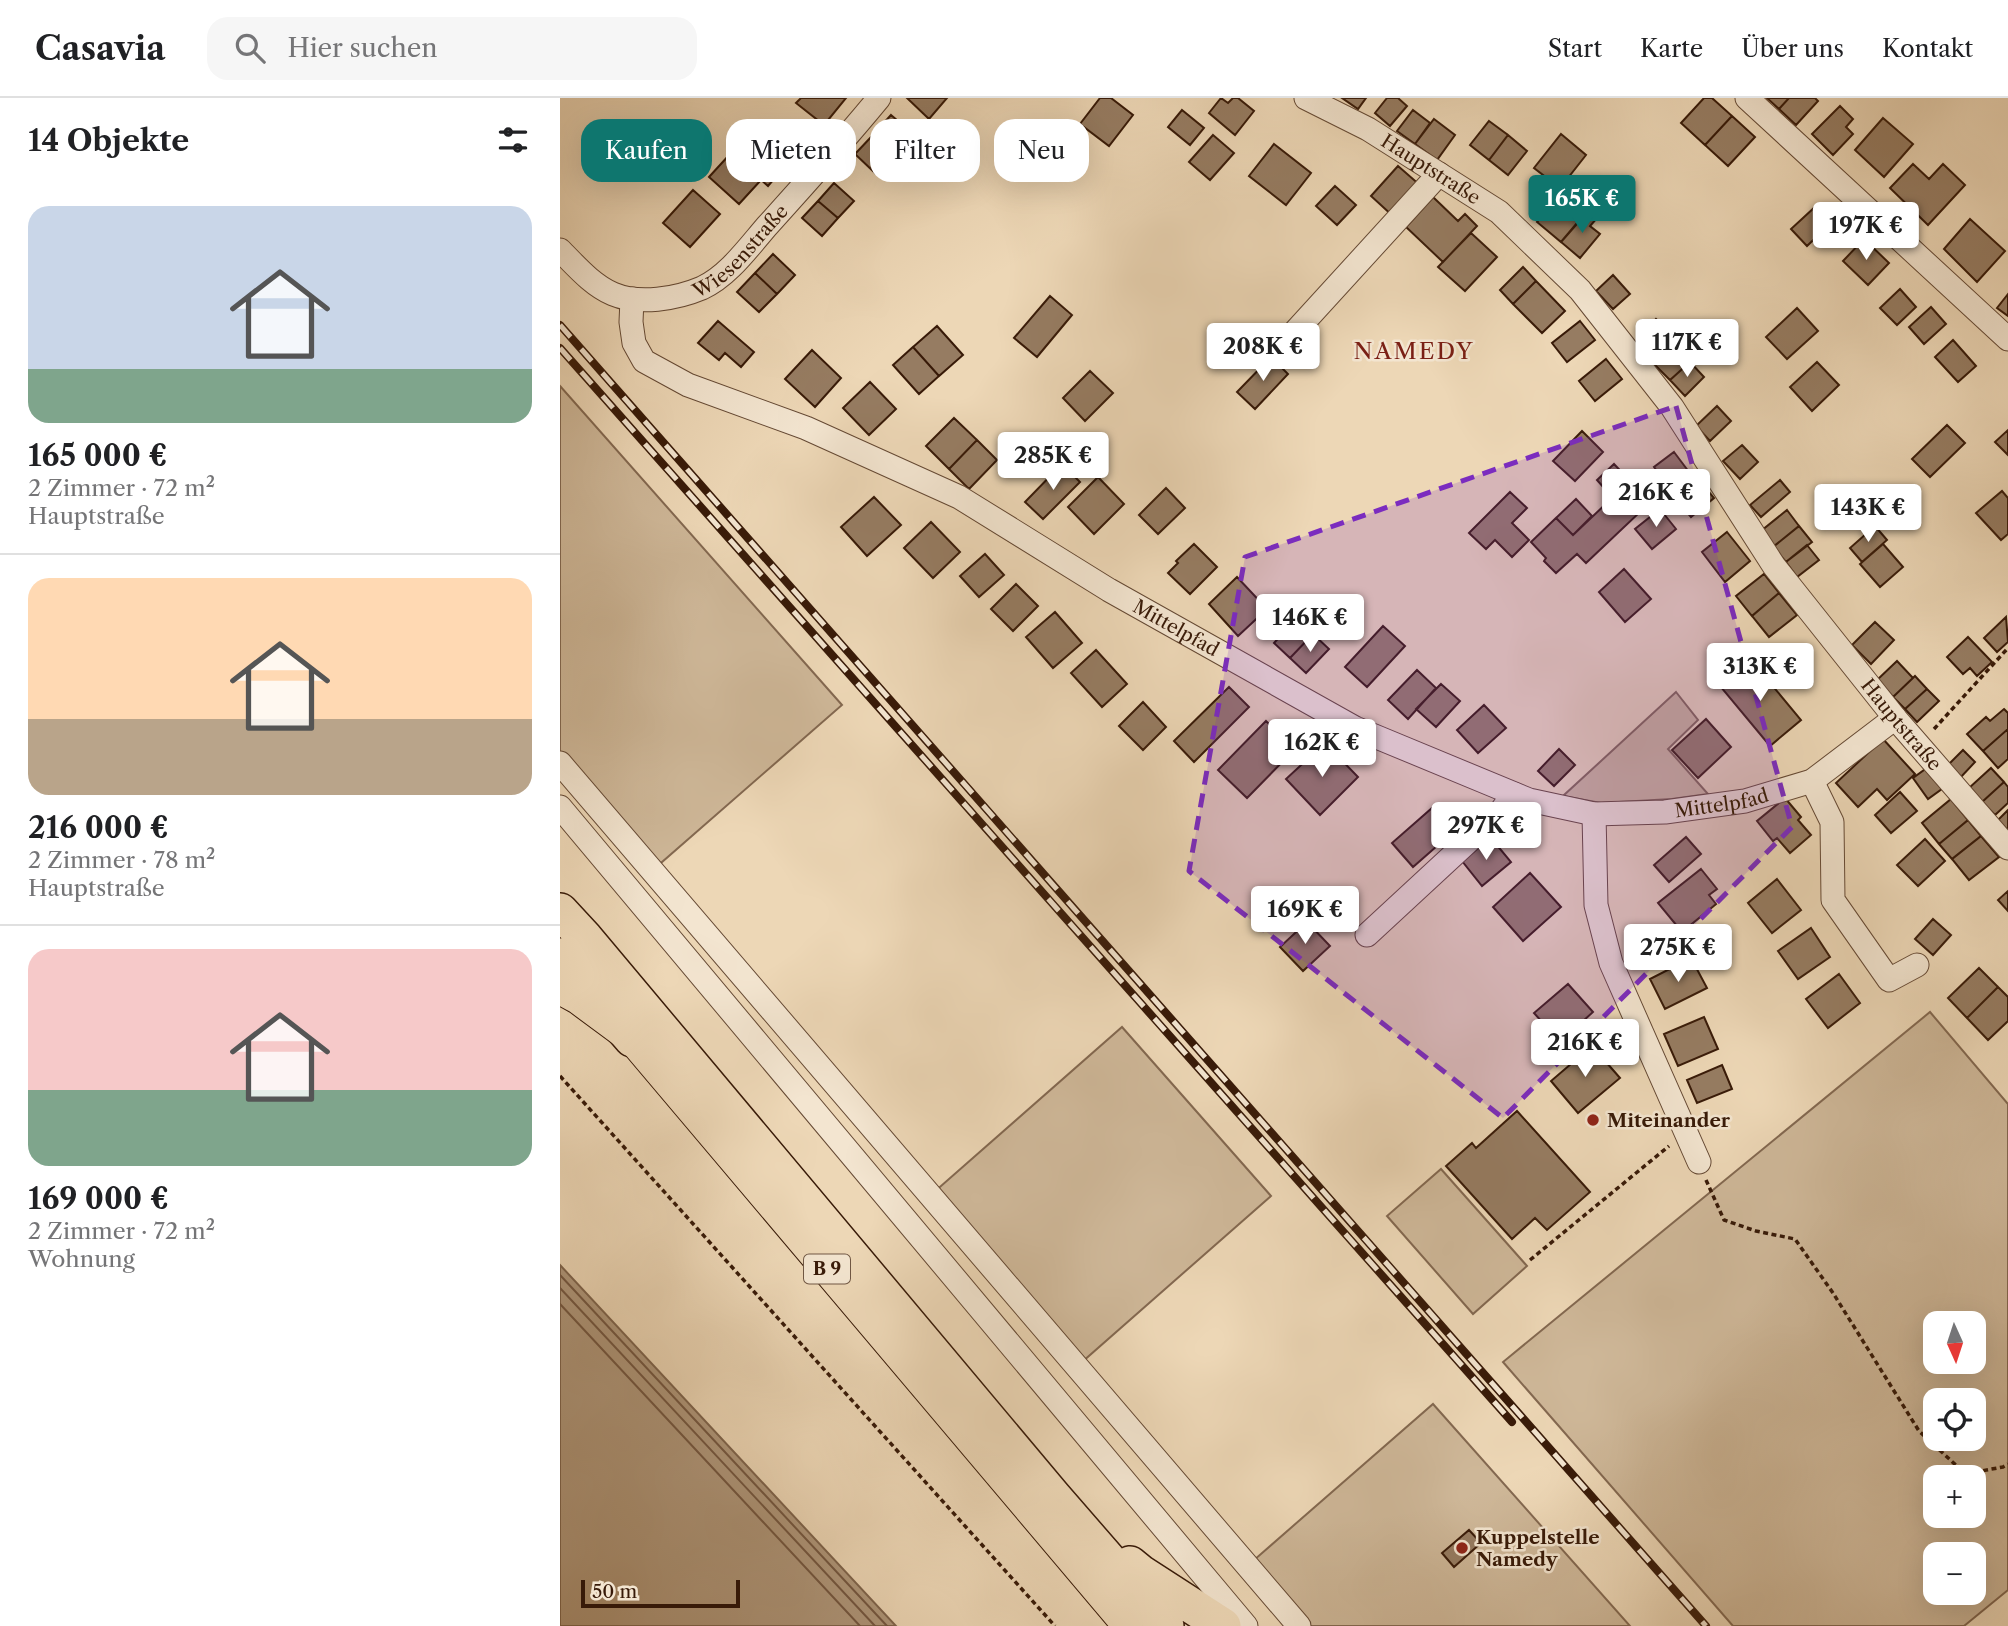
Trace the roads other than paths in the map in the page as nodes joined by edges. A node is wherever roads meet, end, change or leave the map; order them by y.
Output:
1 (879, 98) edge
2 (1306, 98) edge
3 (1747, 98) edge
4 (1438, 174) junction
5 (560, 250) edge
6 (632, 299) junction
7 (2008, 339) edge
8 (1282, 346) dead end
9 (1895, 718) junction
10 (560, 763) edge
11 (1812, 781) junction
12 (1514, 794) junction
13 (560, 807) edge
14 (1594, 814) junction
15 (2008, 848) edge
16 (560, 911) edge
17 (1367, 935) dead end
18 (560, 956) edge
19 (1917, 965) dead end
20 (560, 989) edge
21 (632, 1039) junction
22 (1699, 1162) road end
23 (1054, 1496) junction
24 (1128, 1626) edge
25 (1166, 1626) edge
26 (1223, 1626) edge
27 (1246, 1626) edge
28 (1299, 1626) edge

1 - 6 street, Wiesenstraße
2 - 4 street, Hauptstraße
3 - 7 street
4 - 8 street
4 - 9 street, Hauptstraße
5 - 6 street
6 - 12 street, Mittelpfad
9 - 11 street, Mittelpfad
9 - 15 street, Hauptstraße
10 - 28 street
11 - 14 street, Mittelpfad
11 - 19 street
12 - 14 street, Mittelpfad
12 - 17 street
13 - 27 street
14 - 22 street
16 - 23 highway, B 9
18 - 21 highway, B 9
20 - 21 main road
21 - 24 main road, B 9
23 - 25 highway, B 9
23 - 26 highway

